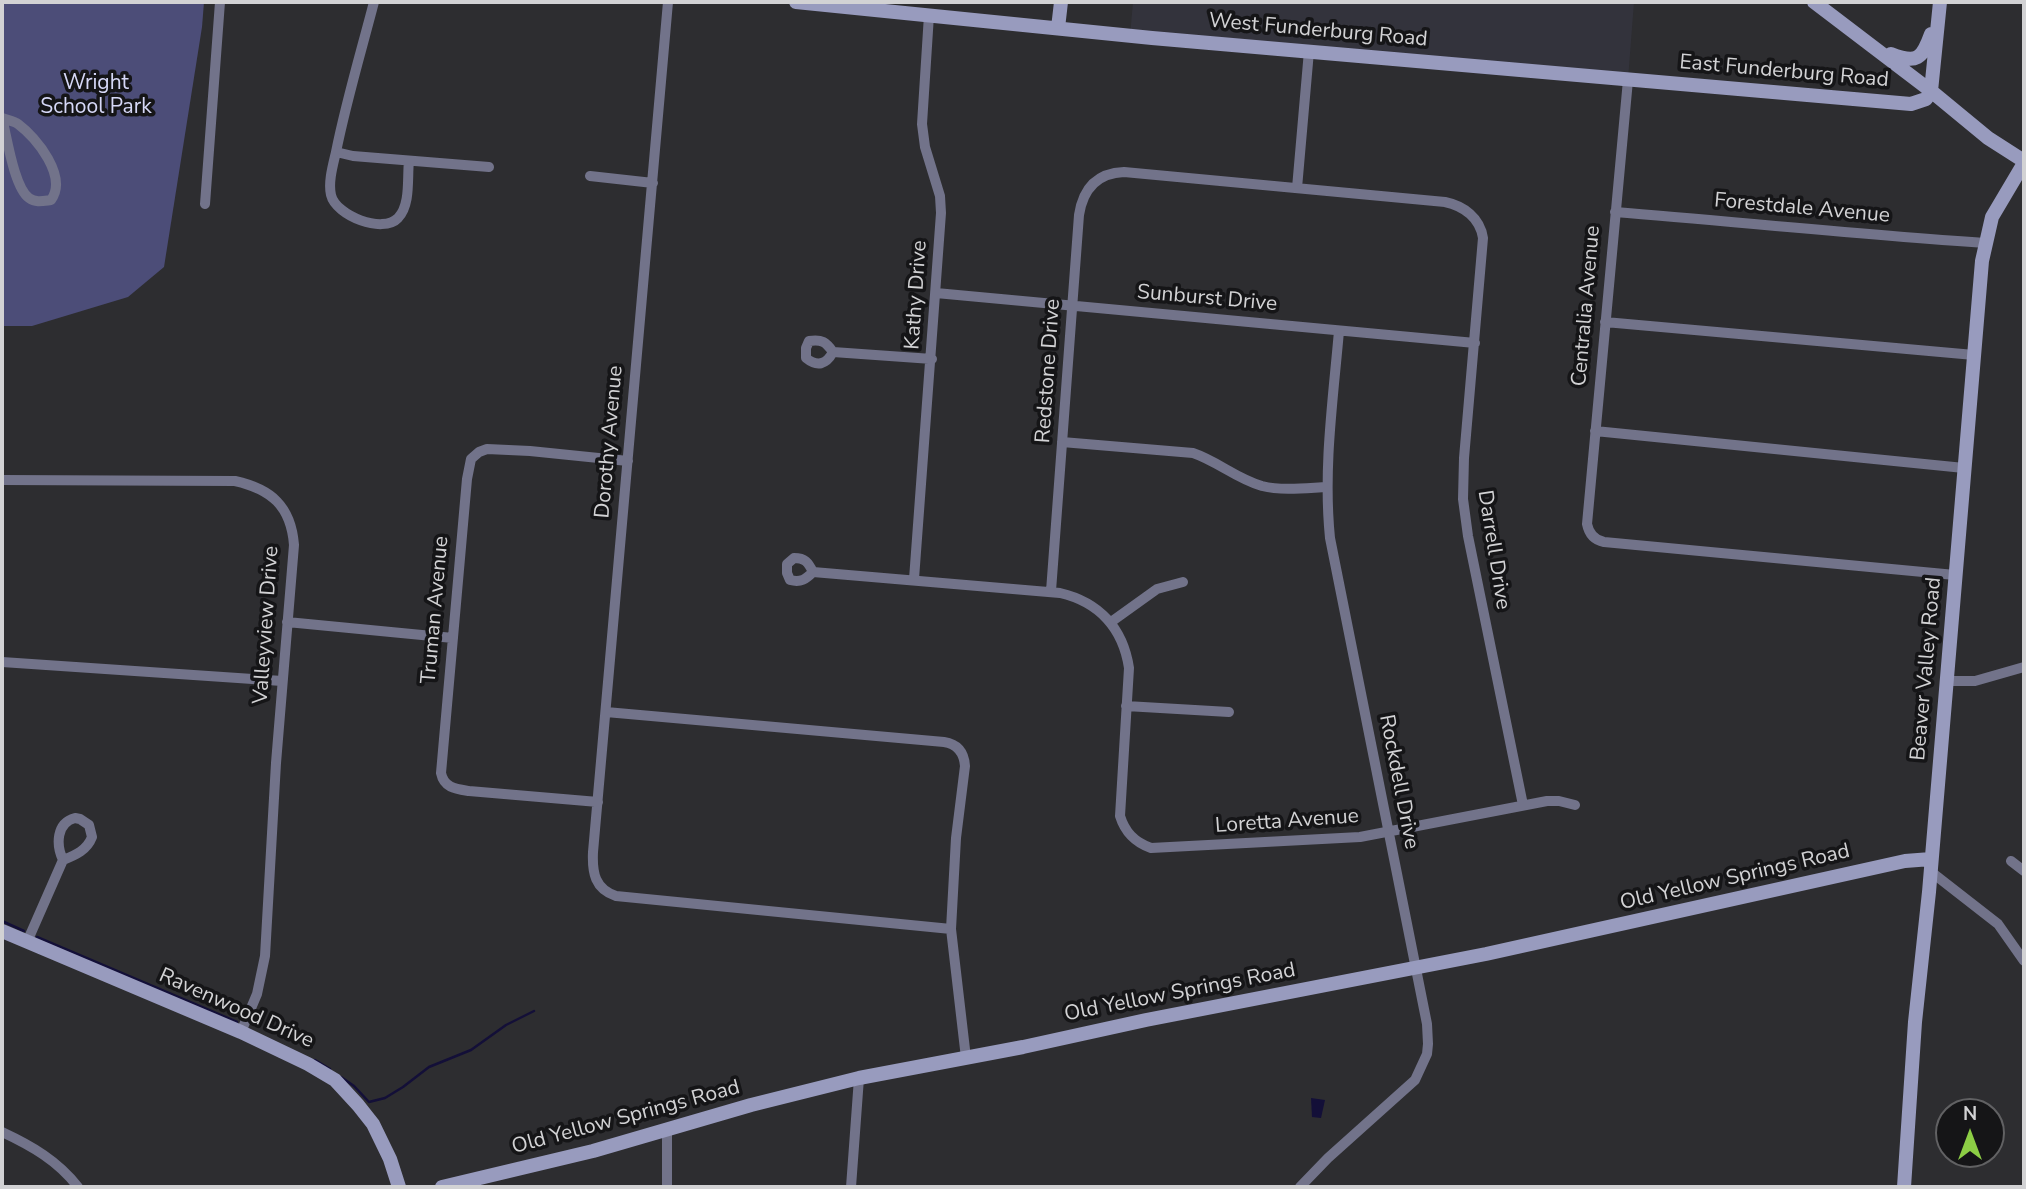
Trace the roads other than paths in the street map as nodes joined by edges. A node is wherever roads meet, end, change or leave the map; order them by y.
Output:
1 (220, 2) edge
2 (374, 2) edge
3 (668, 2) edge
4 (796, 2) edge
5 (1061, 2) edge
6 (1814, 2) edge
7 (1940, 6) edge
8 (929, 15) junction
9 (1058, 28) junction
10 (1875, 49) junction
11 (1309, 51) junction
12 (1628, 80) junction
13 (1931, 90) junction
14 (2, 118) edge
15 (336, 152) junction
16 (409, 161) junction
17 (2024, 162) edge
18 (489, 167) dead end
19 (590, 176) dead end
20 (653, 183) junction
21 (1297, 188) junction
22 (205, 204) dead end
23 (1615, 212) junction
24 (1985, 243) junction
25 (936, 293) junction
26 (1073, 306) junction
27 (1605, 322) junction
28 (1339, 331) junction
29 (1475, 343) junction
30 (833, 352) dead end
31 (1974, 355) junction
32 (932, 359) junction
33 (1595, 431) junction
34 (1062, 442) junction
35 (628, 461) junction
36 (1964, 468) junction
37 (2, 480) edge
38 (1327, 487) junction
39 (813, 572) dead end
40 (1955, 575) junction
41 (914, 579) junction
42 (1183, 582) dead end
43 (1051, 592) junction
44 (287, 622) junction
45 (1111, 622) junction
46 (453, 638) junction
47 (2, 662) edge
48 (2024, 667) edge
49 (282, 681) junction
50 (1947, 681) junction
51 (1126, 706) junction
52 (606, 712) junction
53 (1229, 712) dead end
54 (598, 802) junction
55 (1523, 805) junction
56 (1575, 805) dead end
57 (1389, 833) junction
58 (64, 860) dead end
59 (2011, 861) dead end
60 (1931, 865) junction
61 (2024, 871) edge
62 (951, 929) junction
63 (2, 931) edge
64 (27, 942) junction
65 (2024, 961) edge
66 (1416, 968) junction
67 (241, 1032) junction
68 (966, 1058) junction
69 (859, 1078) junction
70 (667, 1130) junction
71 (2, 1132) edge
72 (78, 1187) edge
73 (399, 1187) edge
74 (442, 1187) edge
75 (667, 1187) edge
76 (850, 1187) edge
77 (1300, 1187) edge
78 (1904, 1187) edge

1 - 22 street
2 - 15 street
3 - 20 street, Dorothy Avenue
4 - 8 street, West Funderburg Road
5 - 9 street
6 - 10 street
7 - 10 street
7 - 13 street
8 - 9 street, West Funderburg Road
8 - 25 street, Kathy Drive
9 - 11 street, West Funderburg Road
10 - 13 street
11 - 12 street, West Funderburg Road
11 - 21 street
12 - 13 street, East Funderburg Road
12 - 23 street, Centralia Avenue
13 - 17 street
14 - 14 street
15 - 16 street
15 - 16 street
16 - 18 street
17 - 24 street, Beaver Valley Road
19 - 20 street
20 - 35 street, Dorothy Avenue
21 - 26 street, Redstone Drive
21 - 29 street, Darrell Drive
23 - 24 street, Forestdale Avenue
23 - 27 street, Centralia Avenue
24 - 31 street, Beaver Valley Road
25 - 26 street, Sunburst Drive
25 - 32 street, Kathy Drive
26 - 28 street, Sunburst Drive
26 - 34 street, Redstone Drive
27 - 31 street
27 - 33 street, Centralia Avenue
28 - 29 street, Sunburst Drive
28 - 38 street, Rockdell Drive
29 - 55 street, Darrell Drive
30 - 32 street
31 - 36 street, Beaver Valley Road
32 - 41 street, Kathy Drive
33 - 36 street
33 - 40 street, Centralia Avenue
34 - 38 street
34 - 43 street, Redstone Drive
35 - 46 street, Truman Avenue
35 - 52 street, Dorothy Avenue
36 - 40 street, Beaver Valley Road
37 - 44 street, Valleyview Drive
38 - 57 street, Rockdell Drive
39 - 41 street
40 - 50 street, Beaver Valley Road
41 - 43 street
42 - 45 street
43 - 45 street
44 - 46 street
44 - 49 street, Valleyview Drive
45 - 51 street
46 - 54 street, Truman Avenue
47 - 49 street
48 - 50 street
49 - 67 street, Valleyview Drive
50 - 60 street, Beaver Valley Road
51 - 53 street
51 - 57 street, Loretta Avenue
52 - 54 street, Dorothy Avenue
52 - 62 street
54 - 62 street, Dorothy Avenue
55 - 56 street, Loretta Avenue
55 - 57 street, Loretta Avenue
57 - 66 street, Rockdell Drive
58 - 64 street
59 - 61 street
60 - 65 street
60 - 66 street, Old Yellow Springs Road
60 - 78 street, Beaver Valley Road
62 - 68 street
63 - 64 street, Ravenwood Drive
64 - 67 street, Ravenwood Drive
66 - 68 street, Old Yellow Springs Road
66 - 77 street, Rockdell Drive
67 - 73 street, Ravenwood Drive
68 - 69 street, Old Yellow Springs Road
69 - 70 street, Old Yellow Springs Road
69 - 76 street
70 - 74 street, Old Yellow Springs Road
70 - 75 street
71 - 72 street

